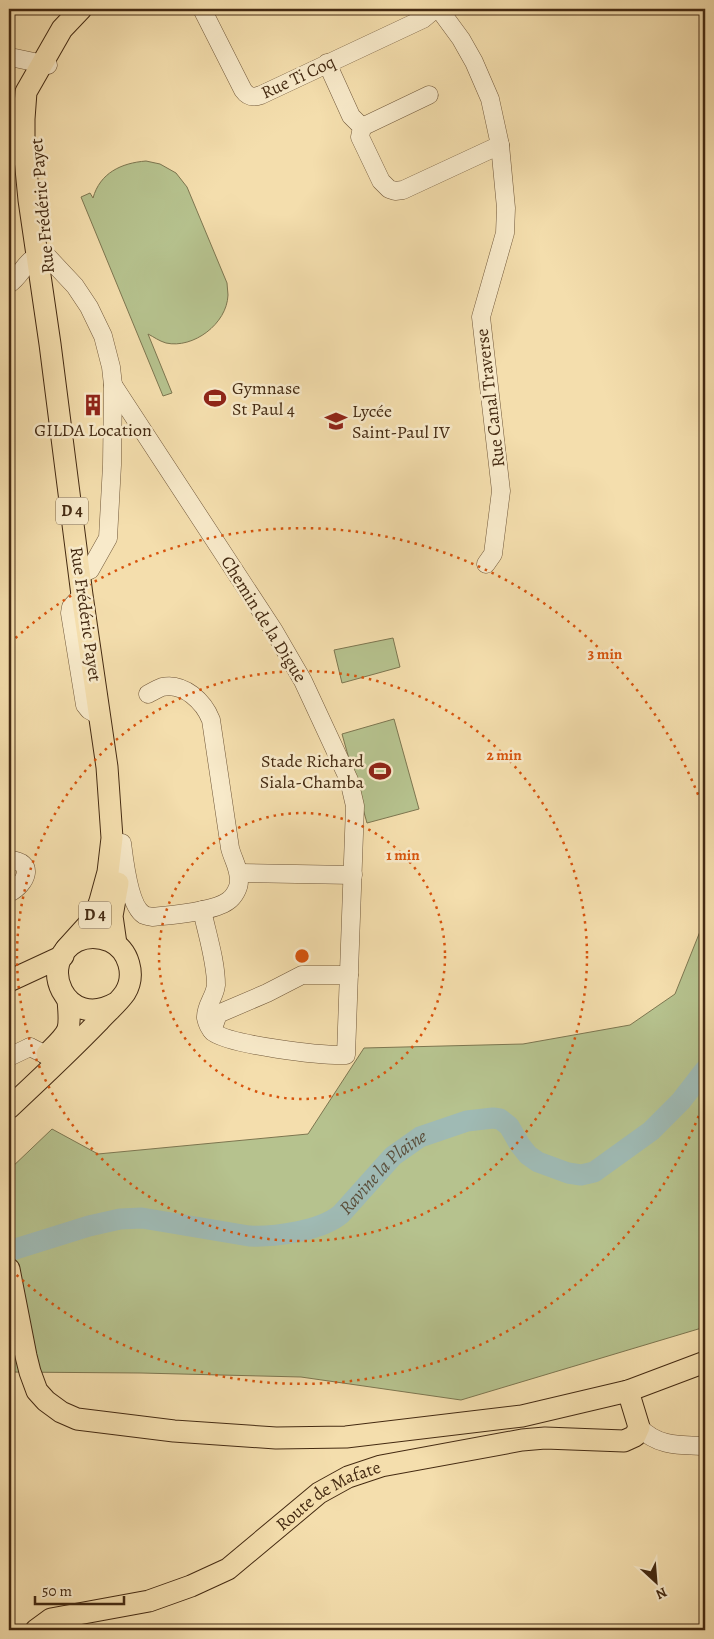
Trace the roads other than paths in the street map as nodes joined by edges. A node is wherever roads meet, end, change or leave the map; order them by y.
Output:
1 (81, 9) edge
2 (89, 9) edge
3 (202, 9) edge
4 (435, 9) edge
5 (439, 9) edge
6 (9, 59) edge
7 (327, 63) junction
8 (45, 64) junction
9 (429, 95) dead end
10 (362, 127) junction
11 (500, 144) junction
12 (41, 255) junction
13 (45, 282) junction
14 (9, 284) edge
15 (75, 286) junction
16 (113, 385) junction
17 (486, 564) dead end
18 (85, 572) junction
19 (148, 694) dead end
20 (122, 843) junction
21 (9, 860) edge
22 (239, 873) junction
23 (353, 875) junction
24 (9, 892) edge
25 (202, 910) junction
26 (116, 944) junction
27 (64, 952) junction
28 (349, 974) junction
29 (9, 982) edge
30 (64, 994) junction
31 (116, 1003) junction
32 (213, 1012) junction
33 (38, 1046) junction
34 (71, 1050) junction
35 (9, 1057) edge
36 (9, 1090) edge
37 (9, 1108) edge
38 (9, 1269) edge
39 (705, 1362) edge
40 (628, 1391) junction
41 (639, 1427) junction
42 (705, 1446) edge
43 (36, 1630) edge

1 - 8 main road, D 4
2 - 8 main road, D 4
3 - 7 street, Rue Ti Coq
4 - 7 street, Rue Ti Coq
5 - 11 street, Rue Canal Traverse
6 - 8 street
7 - 10 street
8 - 12 main road, Rue Frédéric Payet / D 4
9 - 10 street
10 - 11 street
11 - 17 street, Rue Canal Traverse
12 - 13 main road, Rue Frédéric Payet / D 4
12 - 14 street
12 - 15 street, Chemin de la Digue
13 - 15 street
13 - 18 main road, Rue Frédéric Payet / D 4
15 - 16 street, Chemin de la Digue
16 - 18 street, Chemin de la Digue
16 - 23 street, Chemin de la Digue
18 - 20 main road, Rue Frédéric Payet / D 4
18 - 27 main road, Rue Frédéric Payet / D 4
19 - 22 street
20 - 25 street
20 - 26 main road, Rue Frédéric Payet / D 4
21 - 24 street
22 - 23 street
22 - 25 street
23 - 28 street, Chemin de la Digue
25 - 32 street
26 - 27 main road
26 - 31 main road
27 - 29 main road, D 4
27 - 30 main road
28 - 32 street
28 - 32 street, Chemin de la Digue
29 - 30 main road, D 4
30 - 31 main road
30 - 33 main road
31 - 34 main road
33 - 34 street
33 - 35 street
33 - 36 main road
34 - 37 main road
38 - 40 main road
39 - 40 main road
40 - 41 main road
41 - 42 street
41 - 43 main road, Route de Mafate

